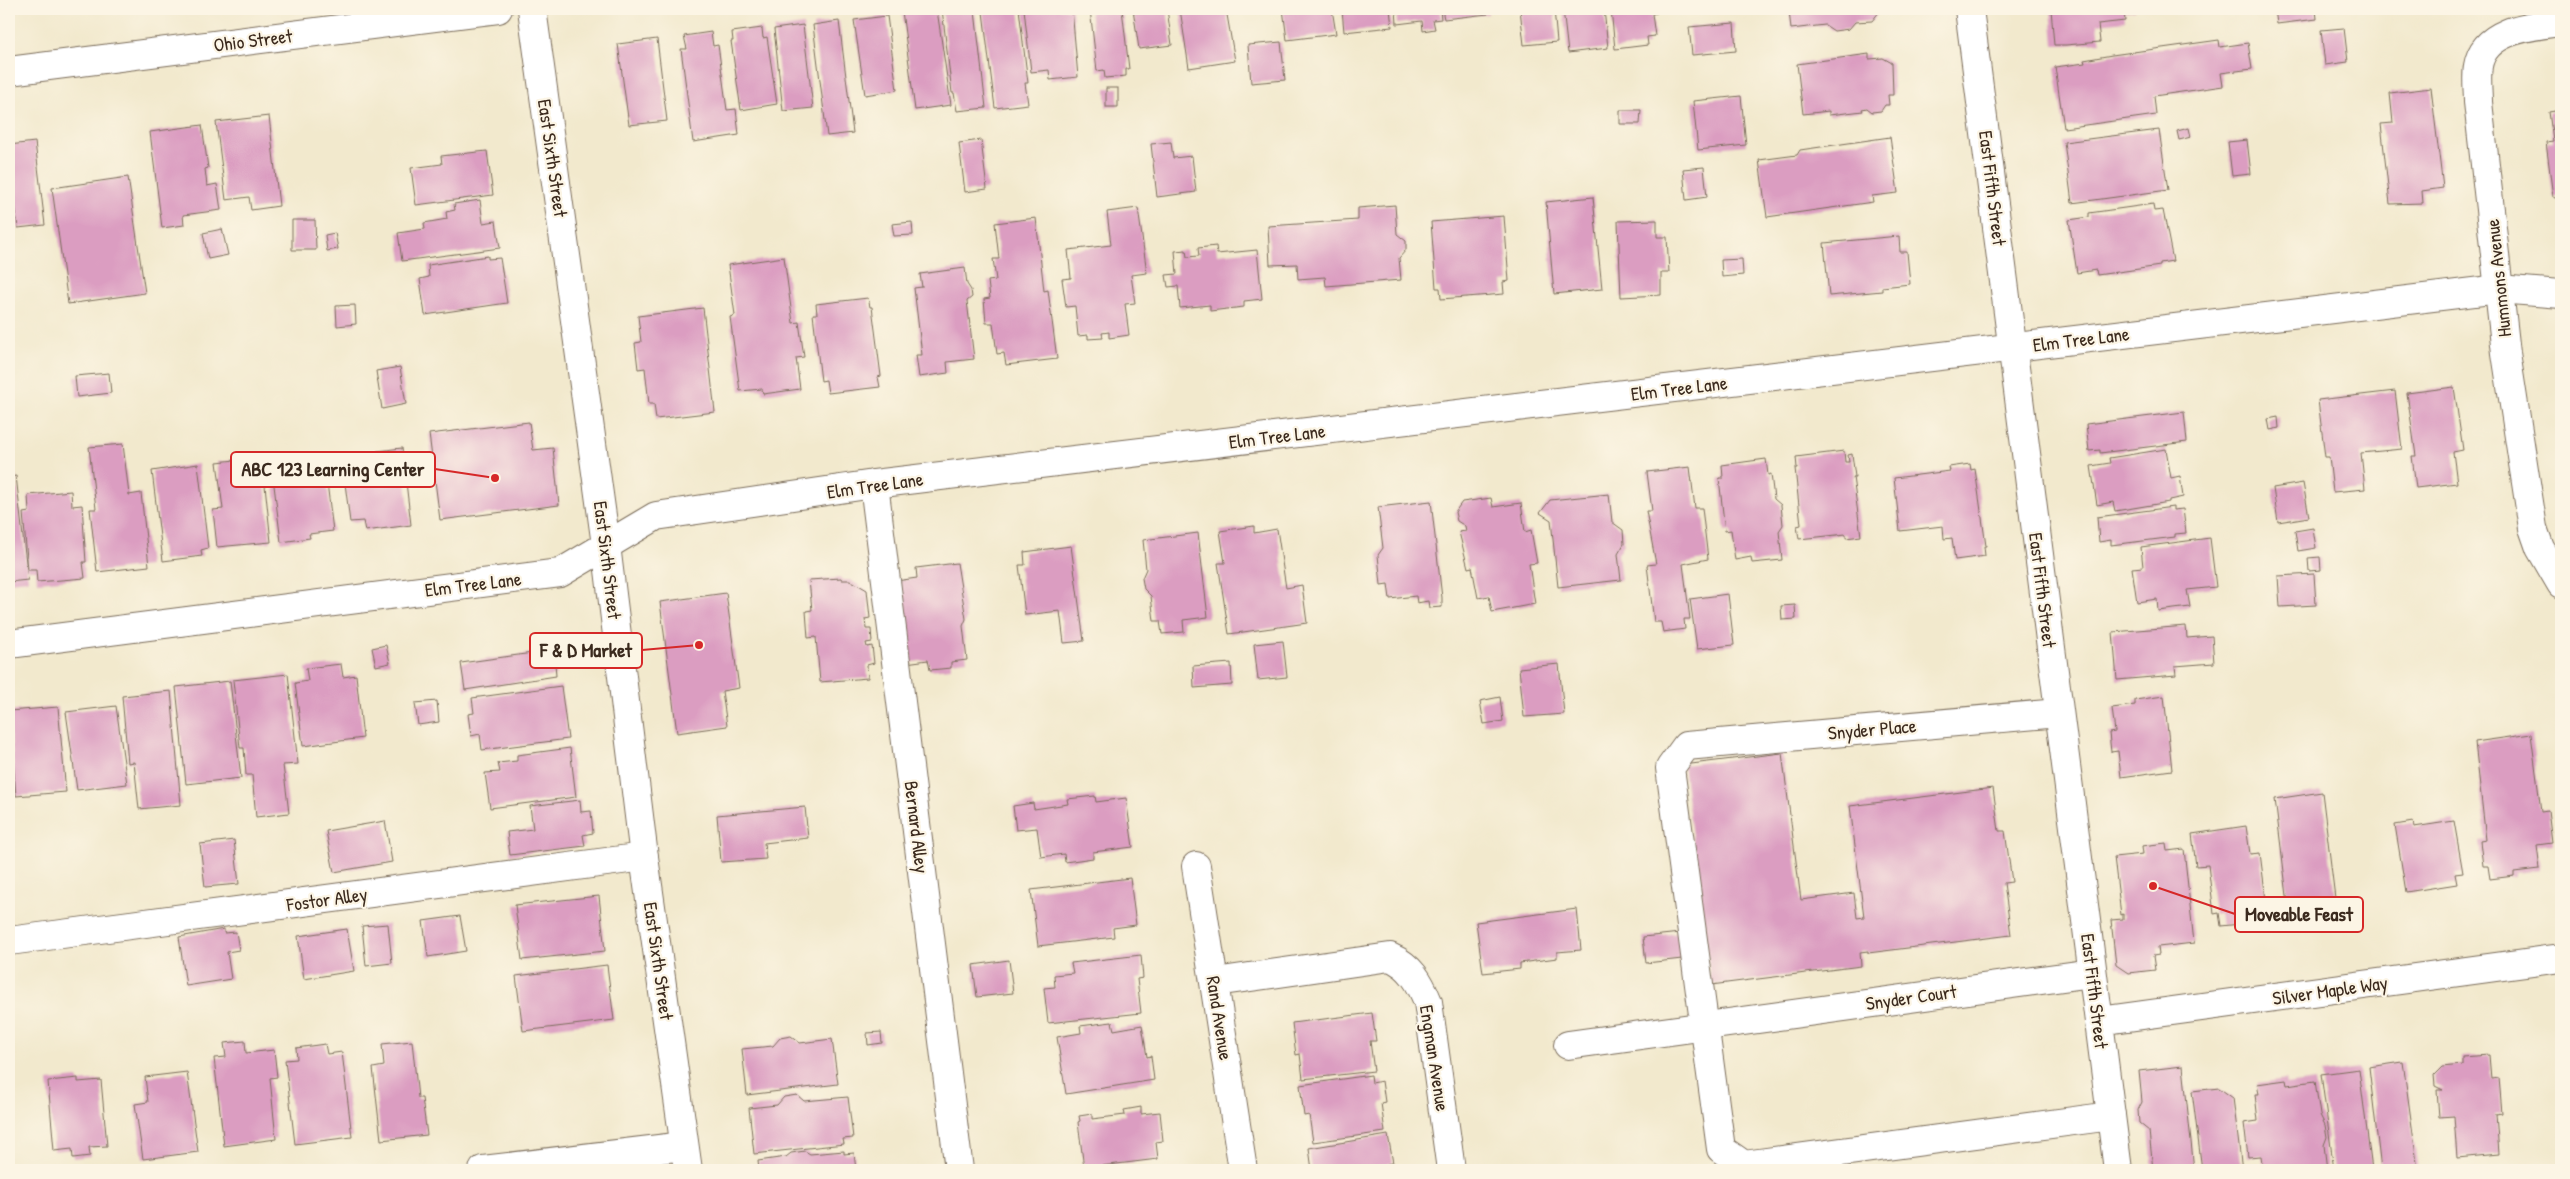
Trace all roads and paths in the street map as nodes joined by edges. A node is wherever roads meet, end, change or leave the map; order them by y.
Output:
1 (498, 9) edge
2 (532, 9) edge
3 (1969, 9) edge
4 (2561, 22) edge
5 (9, 71) edge
6 (2499, 289) junction
7 (2561, 294) edge
8 (2012, 347) junction
9 (874, 484) junction
10 (606, 545) junction
11 (2561, 584) edge
12 (9, 644) edge
13 (2059, 714) junction
14 (644, 857) junction
15 (1196, 866) dead end
16 (9, 941) edge
17 (2561, 958) edge
18 (2092, 973) junction
19 (1215, 982) junction
20 (2099, 1021) junction
21 (1718, 1023) junction
22 (1568, 1045) dead end
23 (2110, 1116) junction
24 (686, 1158) edge
25 (483, 1170) edge
26 (959, 1170) edge
27 (1243, 1170) edge
28 (1452, 1170) edge
29 (2118, 1170) edge

1 - 5 street, Ohio Street
2 - 10 street, East Sixth Street
3 - 8 street, East Fifth Street
4 - 6 street, Hummons Avenue
6 - 7 street, Elm Tree Lane
6 - 8 street, Elm Tree Lane
6 - 11 street, Hummons Avenue
8 - 9 street, Elm Tree Lane
8 - 13 street, East Fifth Street
9 - 10 street, Elm Tree Lane
9 - 26 street, Bernard Alley
10 - 12 street, Elm Tree Lane
10 - 14 street, East Sixth Street
13 - 18 street, East Fifth Street
13 - 21 street, Snyder Place
14 - 16 street, Fostor Alley
14 - 24 street, East Sixth Street
15 - 19 street, Rand Avenue
17 - 20 street, Silver Maple Way
18 - 20 street, East Fifth Street
18 - 21 street, Snyder Court
19 - 27 street, Rand Avenue
19 - 28 street, Engman Avenue
20 - 23 street, East Fifth Street
21 - 22 street, Snyder Court
21 - 23 street
23 - 29 street, East Fifth Street
24 - 25 street

